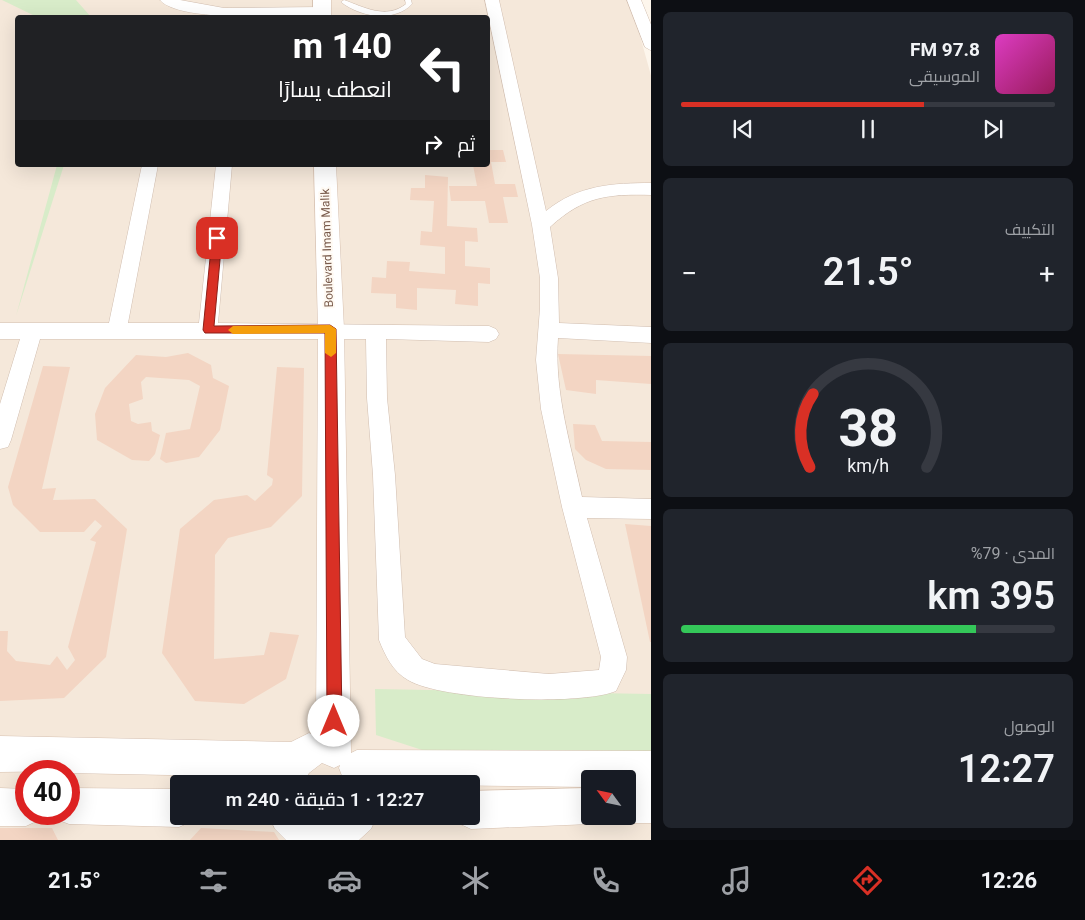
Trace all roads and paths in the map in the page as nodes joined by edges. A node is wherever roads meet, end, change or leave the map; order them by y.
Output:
1 (167, 0) edge
2 (408, 0) edge
3 (492, 0) edge
4 (634, 0) edge
5 (205, 5) edge
6 (331, 5) edge
7 (268, 6) edge
8 (651, 47) edge
9 (150, 167) edge
10 (224, 167) edge
11 (325, 167) edge
12 (651, 189) edge
13 (541, 225) junction
14 (330, 329) junction
15 (117, 330) junction
16 (208, 330) junction
17 (547, 330) junction
18 (0, 331) edge
19 (32, 331) junction
20 (376, 331) junction
21 (489, 334) dead end
22 (651, 336) edge
23 (0, 440) edge
24 (573, 507) junction
25 (651, 509) edge
26 (0, 754) edge
27 (351, 767) edge
28 (651, 769) edge
29 (291, 772) edge
30 (636, 805) edge
31 (651, 805) edge
32 (80, 806) edge
33 (581, 806) edge
34 (0, 807) edge
35 (15, 807) edge
36 (170, 808) edge
37 (480, 810) edge
38 (293, 825) edge
39 (345, 831) edge

1 - 5 street
2 - 6 lane
3 - 13 street
4 - 8 street
5 - 7 street
6 - 7 street
9 - 15 street
10 - 16 street
11 - 14 street, Boulevard Imam Malik
12 - 13 street
13 - 17 street
14 - 16 street
14 - 20 street
14 - 27 street, Boulevard Imam Malik
15 - 16 street
15 - 19 street
17 - 22 street
17 - 24 street
18 - 19 street
19 - 23 street
20 - 21 street
20 - 24 street
24 - 25 street
26 - 29 street
27 - 28 street
27 - 29 street
30 - 31 street
32 - 36 street
33 - 37 street
34 - 35 street
38 - 39 street

